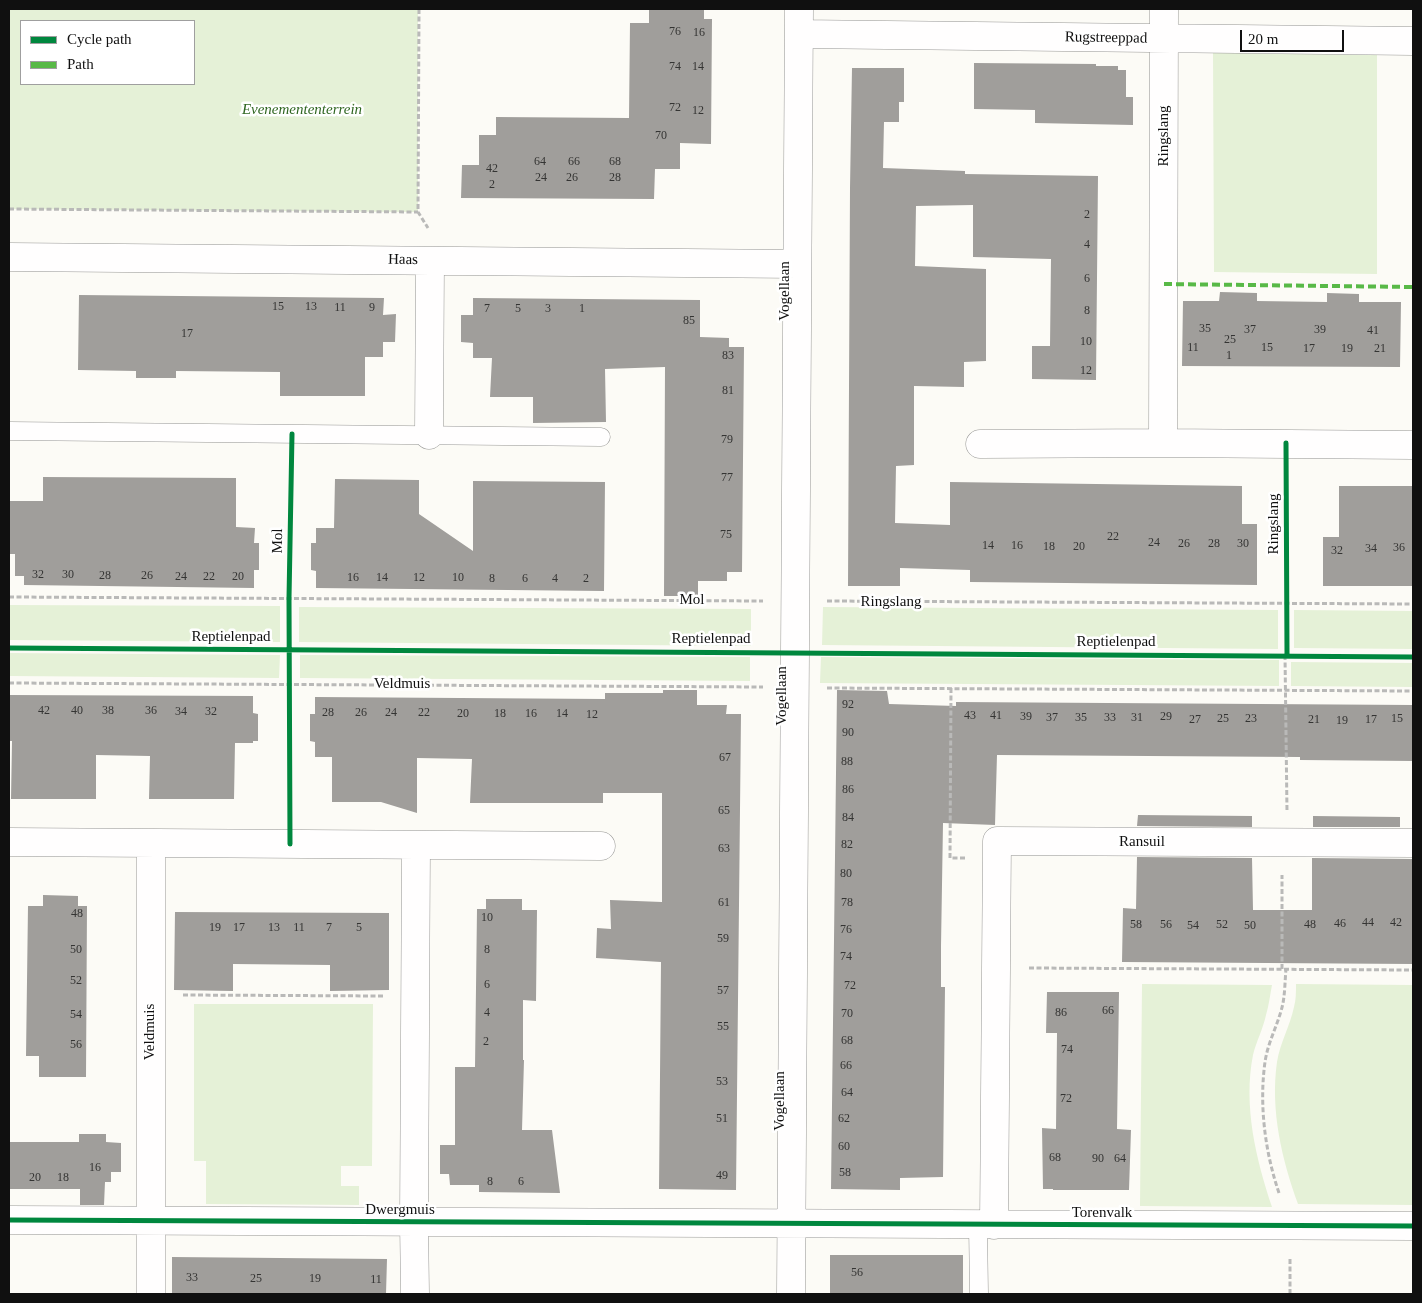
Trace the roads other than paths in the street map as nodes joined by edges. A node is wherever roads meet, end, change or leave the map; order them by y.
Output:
1 (1164, 9) edge
2 (799, 22) edge
3 (1164, 39) junction
4 (1413, 42) edge
5 (9, 257) edge
6 (439, 261) junction
7 (798, 264) junction
8 (9, 431) edge
9 (429, 435) junction
10 (601, 437) dead end
11 (980, 444) dead end
12 (1163, 444) junction
13 (1413, 445) edge
14 (9, 842) edge
15 (150, 843) junction
16 (1413, 843) edge
17 (416, 845) junction
18 (600, 846) dead end
19 (9, 1220) edge
20 (151, 1221) junction
21 (414, 1222) junction
22 (791, 1224) junction
23 (986, 1225) junction
24 (1413, 1226) edge
25 (150, 1294) edge
26 (416, 1294) edge
27 (791, 1294) edge
28 (979, 1294) edge

1 - 3 street, Ringslang
2 - 3 street, Rugstreeppad
2 - 7 street, Vogellaan
3 - 4 street, Rugstreeppad
3 - 12 street, Ringslang
5 - 6 street, Haas
6 - 7 street, Haas
6 - 9 street
7 - 22 street, Vogellaan
8 - 9 lane
9 - 10 lane
11 - 12 street
12 - 13 street
14 - 15 street
15 - 17 street
15 - 20 street, Veldmuis
16 - 23 street, Ransuil
17 - 18 street
17 - 21 street
19 - 20 street, Dwergmuis
20 - 21 street, Dwergmuis
20 - 25 street, Veldmuis
21 - 22 street, Dwergmuis
21 - 26 street
22 - 23 street, Torenvalk
22 - 27 street, Vogellaan
23 - 24 street, Torenvalk
23 - 28 lane

